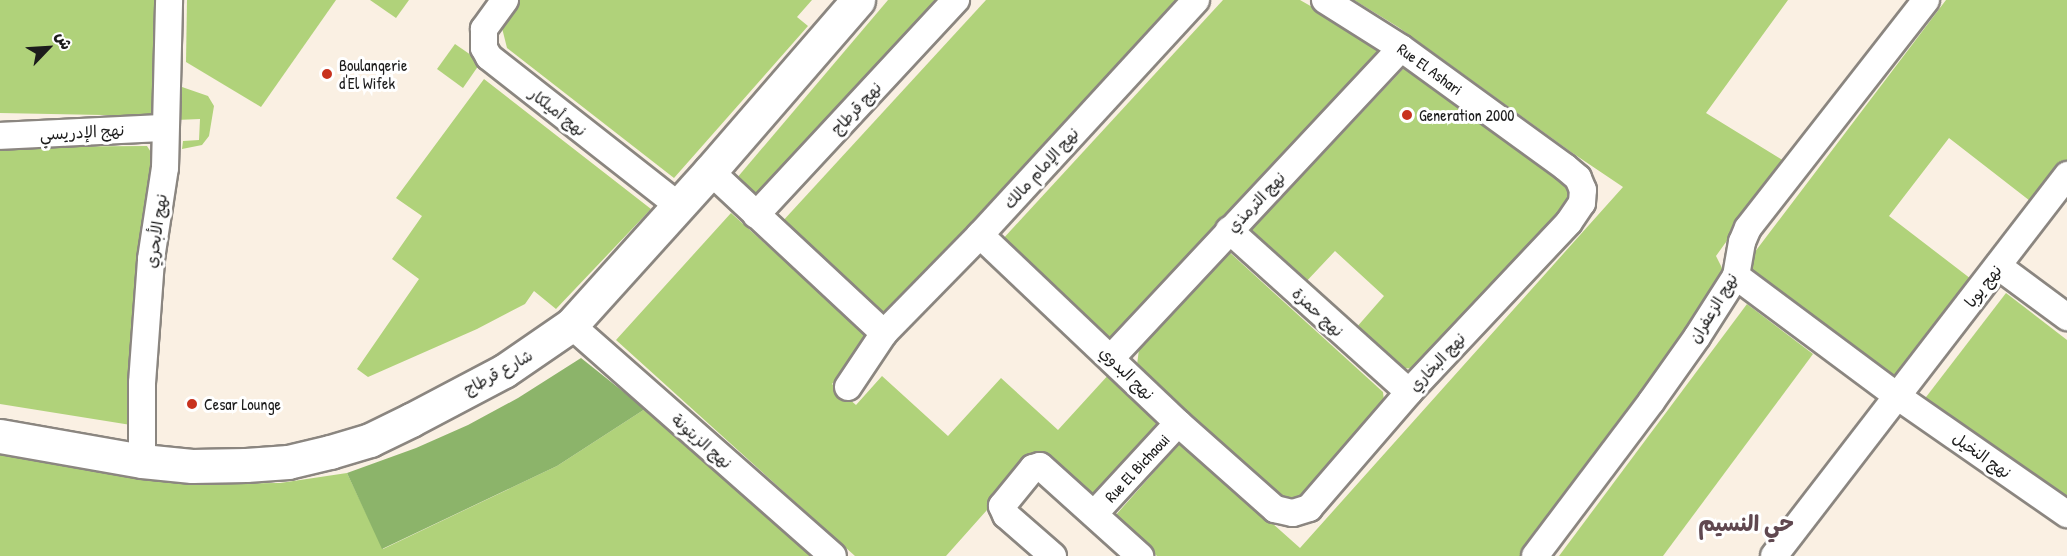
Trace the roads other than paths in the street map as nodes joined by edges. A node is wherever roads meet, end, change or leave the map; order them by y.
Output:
1 (169, 0) edge
2 (505, 0) edge
3 (858, 0) edge
4 (956, 0) edge
5 (1196, 0) edge
6 (1325, 0) edge
7 (1926, 0) edge
8 (1401, 48) junction
9 (164, 128) junction
10 (0, 136) edge
11 (710, 171) junction
12 (2067, 175) edge
13 (1583, 190) joint
14 (679, 206) junction
15 (756, 215) junction
16 (1228, 230) junction
17 (980, 235) junction
18 (1998, 266) junction
19 (1736, 276) junction
20 (2067, 317) edge
21 (571, 325) junction
22 (884, 333) junction
23 (1112, 357) junction
24 (848, 387) dead end
25 (1409, 392) junction
26 (1898, 396) junction
27 (1178, 423) junction
28 (0, 436) edge
29 (142, 461) junction
30 (1275, 509) joint
31 (1095, 513) junction
32 (2067, 514) edge
33 (833, 556) edge
34 (1053, 556) edge
35 (1140, 556) edge
36 (1535, 556) edge
37 (1774, 556) edge

1 - 9 street, نهج الأبحري
2 - 14 street, نهج أميلكار
3 - 11 street, شارع قرطاج
4 - 15 street, نهج قرطاج
5 - 17 street, نهج الإمام مالك
6 - 8 street, Rue El Ashari
7 - 19 street, نهج الزعفران
8 - 13 street, Rue El Ashari
8 - 16 street, نهج الترمذي
9 - 10 street, نهج الإدريسي
9 - 29 street, نهج الأبحري
11 - 14 street, شارع قرطاج
11 - 15 street
12 - 18 street, نهج يوبا
13 - 25 street, نهج البخاري
14 - 21 street, شارع قرطاج
15 - 22 street
16 - 23 street, نهج الترمذي
16 - 25 street, نهج حمزة
17 - 22 street, نهج الإمام مالك
17 - 23 street, نهج البدوي
18 - 20 street
18 - 26 street, نهج يوبا
19 - 26 street
19 - 36 street, نهج الزعفران
21 - 29 street, شارع قرطاج
21 - 33 street, نهج الزيتونة
22 - 24 street, نهج الإمام مالك
23 - 27 street, نهج البدوي
25 - 30 street, نهج البخاري
26 - 32 street, نهج النخيل
26 - 37 street, نهج يوبا
27 - 30 street, نهج البدوي
27 - 31 street, Rue El Bichaoui
28 - 29 street, شارع قرطاج
31 - 34 street, Rue El Bichaoui
31 - 35 street, Rue El Bichaoui

